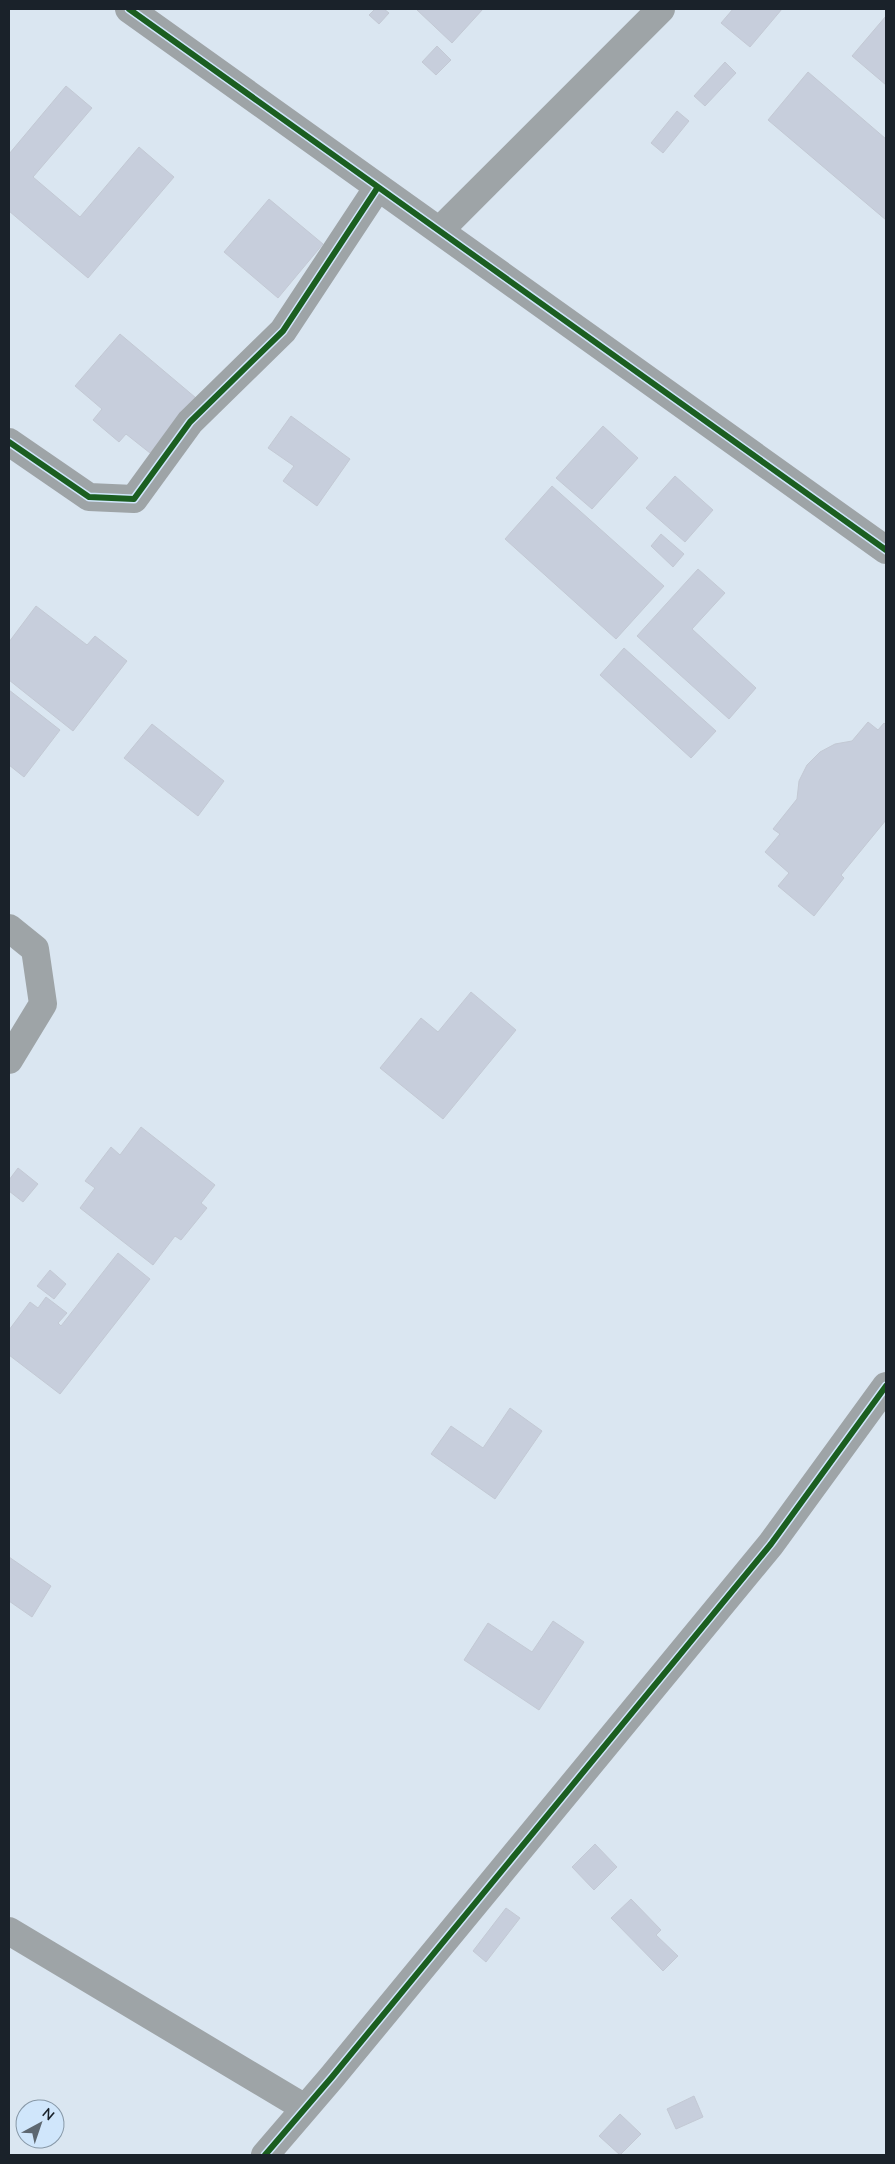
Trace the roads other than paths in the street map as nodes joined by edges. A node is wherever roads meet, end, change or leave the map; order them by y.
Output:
1 (129, 9) edge
2 (661, 9) edge
3 (378, 187) junction
4 (440, 230) junction
5 (9, 442) edge
6 (886, 550) edge
7 (9, 928) edge
8 (9, 1060) edge
9 (886, 1386) edge
10 (9, 1931) edge
11 (305, 2108) junction
12 (265, 2155) edge

1 - 3 street
2 - 4 street
3 - 4 street
3 - 5 street
4 - 6 street
7 - 8 street
9 - 11 street
10 - 11 street
11 - 12 street

